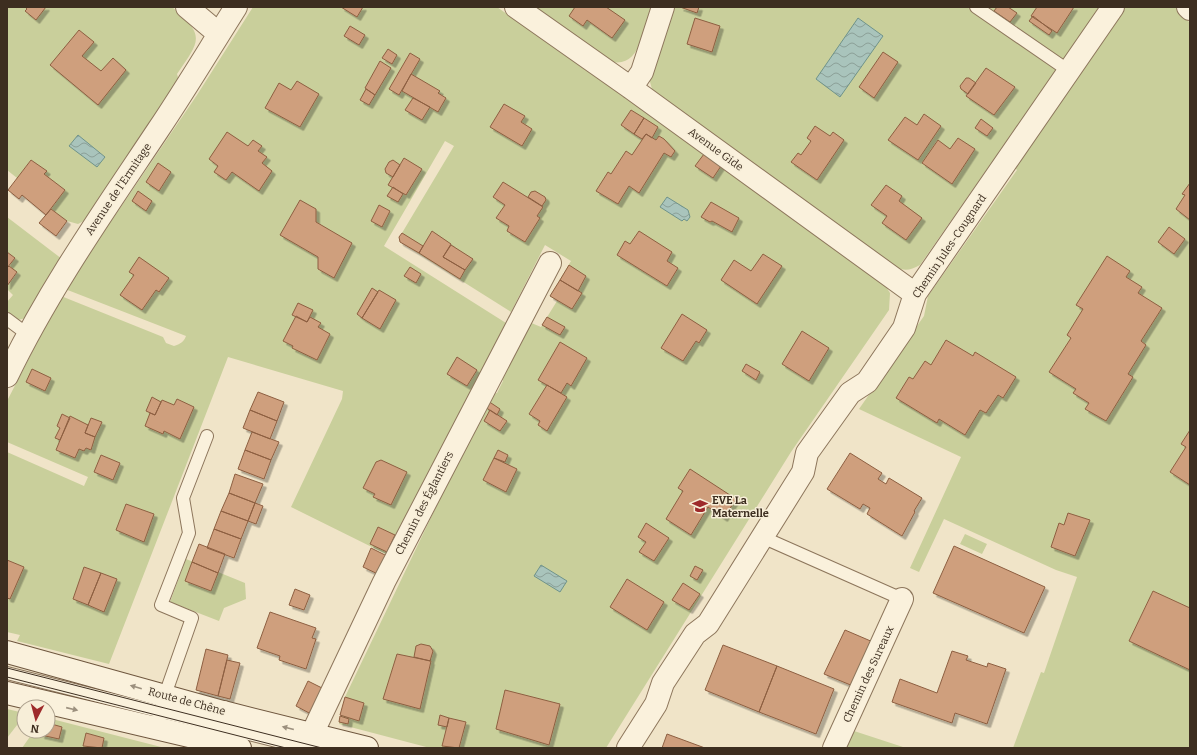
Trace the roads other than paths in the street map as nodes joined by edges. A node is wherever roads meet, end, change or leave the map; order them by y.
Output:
1 (187, 7) edge
2 (236, 7) edge
3 (516, 7) edge
4 (663, 7) edge
5 (976, 7) edge
6 (1113, 7) edge
7 (1188, 7) edge
8 (1190, 9) edge
9 (219, 34) junction
10 (1069, 71) junction
11 (631, 88) junction
12 (550, 263) dead end
13 (915, 294) junction
14 (7, 319) edge
15 (27, 334) junction
16 (7, 376) edge
17 (207, 436) dead end
18 (762, 537) junction
19 (902, 599) joint
20 (7, 652) edge
21 (7, 673) edge
22 (7, 693) edge
23 (161, 712) junction
24 (218, 732) edge
25 (308, 743) edge
26 (240, 748) edge
27 (367, 748) edge
28 (628, 748) edge
29 (834, 748) edge

1 - 9 street
2 - 9 street, Avenue de l'Ermitage
3 - 11 street, Avenue Gide
4 - 11 street
5 - 10 lane
6 - 10 street, Chemin Jules-Cougnard
7 - 8 street
9 - 15 street, Avenue de l'Ermitage
10 - 13 street, Chemin Jules-Cougnard
11 - 13 street, Avenue Gide
12 - 25 street, Chemin des Églantiers
13 - 18 street, Chemin Jules-Cougnard
14 - 15 lane
15 - 16 street, Avenue de l'Ermitage
17 - 23 lane
18 - 19 lane
18 - 28 street, Chemin Jules-Cougnard
19 - 29 street, Chemin des Sureaux
23 -> 20 street, Route de Chêne
21 - 23 lane
22 -> 23 street, Route de Chêne
23 - 24 street, Route de Chêne
23 - 24 street, Route de Chêne
24 - 25 street, Route de Chêne
24 - 26 street, Route de Chêne
25 - 27 street, Route de Chêne

